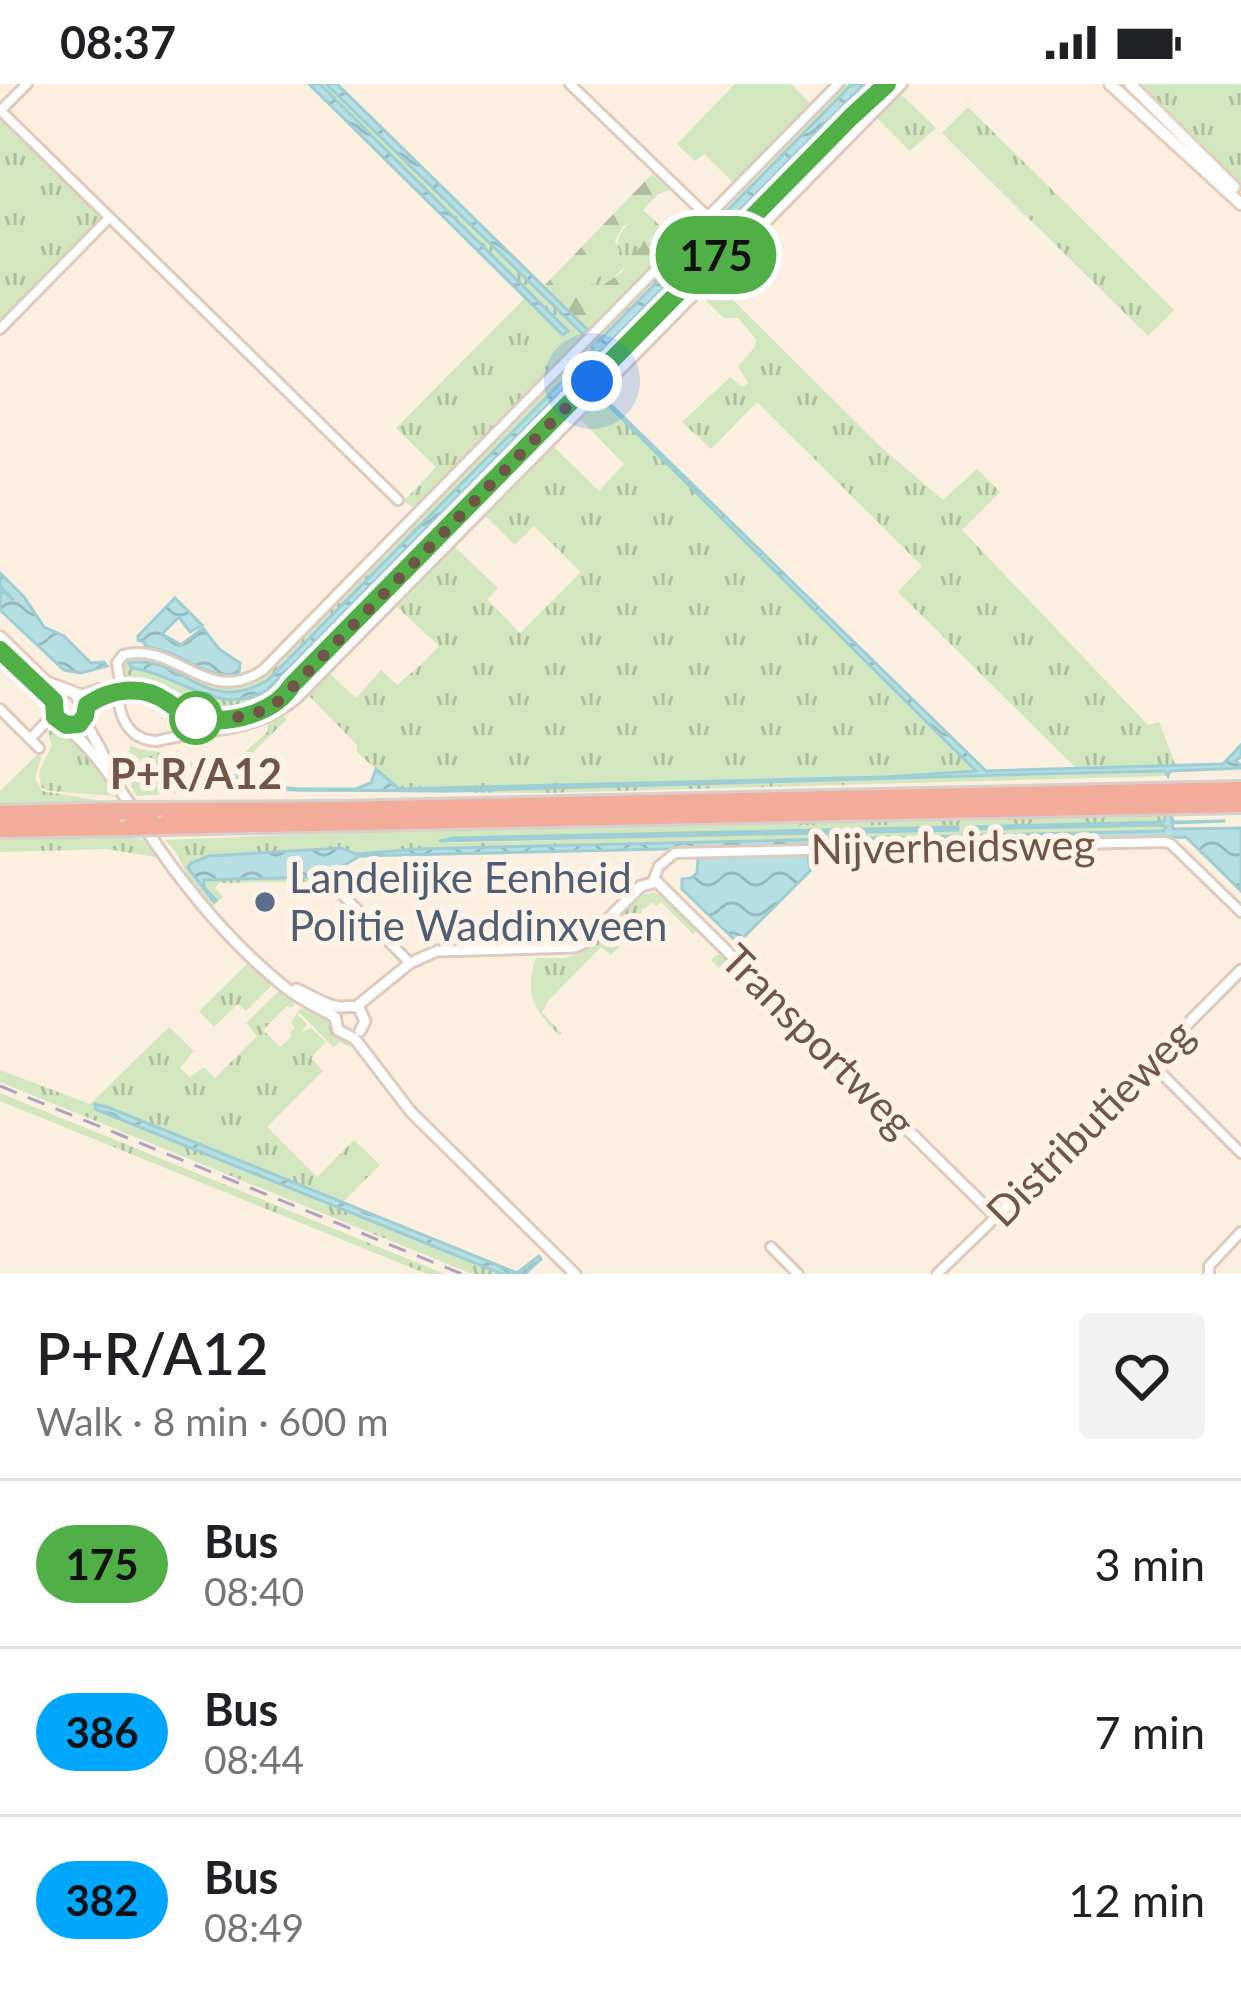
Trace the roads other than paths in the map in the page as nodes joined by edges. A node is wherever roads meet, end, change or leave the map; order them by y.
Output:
1 (27, 84) edge
2 (570, 84) edge
3 (838, 84) edge
4 (875, 84) edge
5 (888, 84) edge
6 (902, 84) edge
7 (1110, 84) edge
8 (1130, 84) edge
9 (0, 111) edge
10 (852, 116) junction
11 (1241, 194) edge
12 (1241, 204) edge
13 (708, 217) junction
14 (110, 218) junction
15 (0, 329) edge
16 (398, 500) dead end
17 (0, 637) edge
18 (0, 650) edge
19 (44, 687) junction
20 (119, 689) junction
21 (57, 698) junction
22 (0, 709) edge
23 (72, 716) junction
24 (34, 736) junction
25 (40, 748) dead end
26 (1241, 788) edge
27 (1241, 804) edge
28 (0, 814) edge
29 (157, 818) junction
30 (125, 819) junction
31 (0, 832) edge
32 (653, 881) junction
33 (331, 883) dead end
34 (1241, 912) edge
35 (410, 962) junction
36 (1241, 970) edge
37 (360, 1010) junction
38 (338, 1012) junction
39 (355, 1033) junction
40 (1150, 1064) junction
41 (1241, 1153) edge
42 (996, 1217) junction
43 (1241, 1232) edge
44 (771, 1247) dead end
45 (575, 1274) edge
46 (798, 1274) edge
47 (937, 1274) edge
48 (1209, 1274) edge

1 - 9 street
2 - 13 street
3 - 13 street
4 - 10 main road
5 - 10 main road
6 - 20 street
7 - 12 main road
8 - 11 main road
9 - 14 street
10 - 20 main road
13 - 20 street
14 - 15 street
14 - 16 street
17 - 19 main road
18 - 19 main road
19 - 21 main road
20 - 23 main road
21 - 23 main road
21 - 23 main road
22 - 24 street
23 - 24 street
23 - 38 street
24 - 25 street
26 - 29 highway
27 - 29 highway
28 - 30 highway
29 - 30 highway, bridge
30 - 31 highway
32 - 34 street, Nijverheidsweg
32 - 35 street
32 - 42 street, Transportweg
33 - 35 street
35 - 37 street
36 - 40 street, Distributieweg
37 - 38 street
37 - 39 street
38 - 39 street
39 - 45 street
40 - 41 street
40 - 42 street, Distributieweg
42 - 47 street, Distributieweg
43 - 48 street
44 - 46 street

